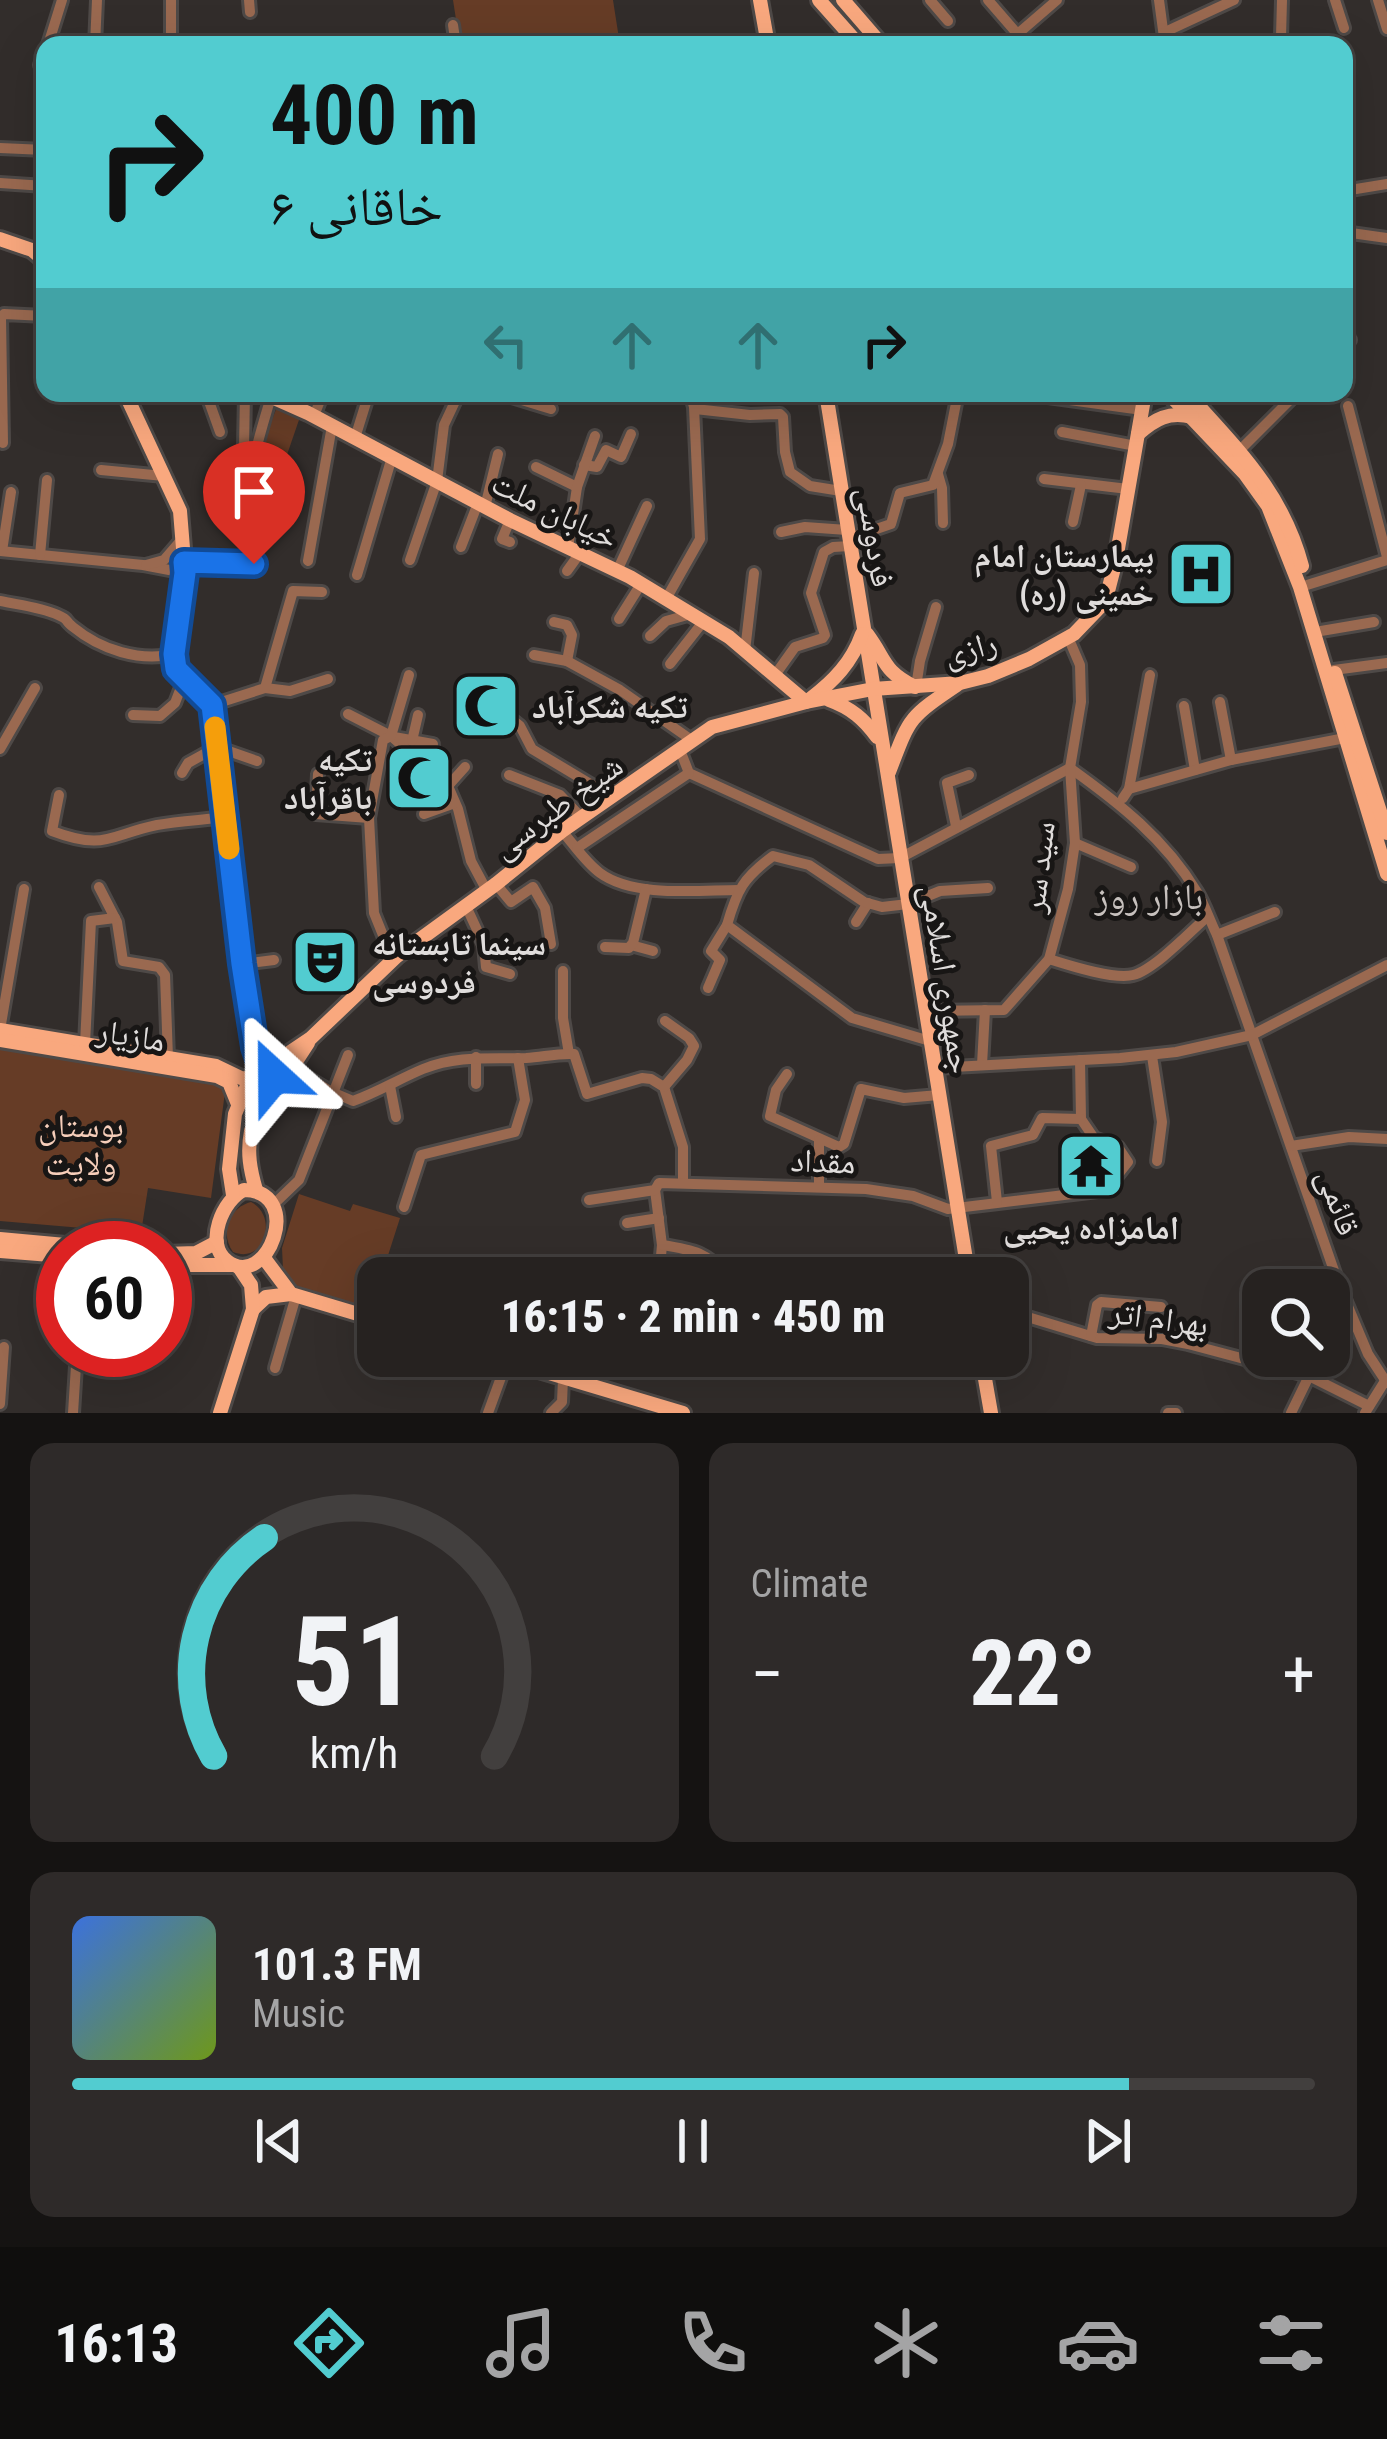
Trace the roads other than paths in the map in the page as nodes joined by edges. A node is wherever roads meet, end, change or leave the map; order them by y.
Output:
1 (62, 0) edge
2 (97, 0) edge
3 (171, 0) edge
4 (760, 0) edge
5 (819, 0) edge
6 (843, 0) edge
7 (930, 0) edge
8 (988, 0) edge
9 (1058, 0) edge
10 (1159, 0) edge
11 (1234, 0) edge
12 (1282, 0) edge
13 (1335, 0) edge
14 (1378, 0) edge
15 (948, 21) dead end
16 (453, 25) dead end
17 (1344, 28) dead end
18 (1387, 29) edge
19 (1018, 34) joint
20 (50, 36) edge
21 (95, 36) edge
22 (171, 36) edge
23 (455, 36) edge
24 (766, 36) edge
25 (851, 36) edge
26 (874, 36) edge
27 (1165, 36) edge
28 (1169, 36) edge
29 (1281, 36) edge
30 (0, 148) edge
31 (36, 150) edge
32 (0, 183) edge
33 (1387, 184) edge
34 (36, 185) edge
35 (1353, 190) edge
36 (1353, 233) edge
37 (0, 238) edge
38 (1387, 238) edge
39 (36, 253) edge
40 (36, 316) edge
41 (128, 402) edge
42 (209, 402) edge
43 (245, 402) edge
44 (267, 402) edge
45 (285, 402) edge
46 (319, 402) edge
47 (366, 402) edge
48 (455, 402) edge
49 (531, 402) edge
50 (692, 402) edge
51 (827, 402) edge
52 (956, 402) edge
53 (1079, 402) edge
54 (1143, 402) edge
55 (1177, 402) edge
56 (1195, 402) edge
57 (1288, 402) edge
58 (1348, 406) dead end
59 (551, 409) dead end
60 (694, 409) junction
61 (1142, 410) junction
62 (314, 416) junction
63 (1192, 417) junction
64 (332, 426) junction
65 (220, 432) dead end
66 (1062, 432) dead end
67 (631, 434) dead end
68 (595, 436) dead end
69 (355, 438) junction
70 (1137, 440) junction
71 (3, 443) edge
72 (244, 448) dead end
73 (1239, 452) junction
74 (498, 454) dead end
75 (392, 458) junction
76 (584, 465) junction
77 (536, 467) dead end
78 (101, 470) dead end
79 (938, 474) junction
80 (164, 476) junction
81 (1044, 479) dead end
82 (47, 480) dead end
83 (437, 481) junction
84 (1081, 484) junction
85 (577, 487) junction
86 (1128, 489) junction
87 (841, 490) junction
88 (11, 492) dead end
89 (481, 505) junction
90 (647, 506) dead end
91 (510, 520) junction
92 (1073, 522) dead end
93 (943, 523) dead end
94 (781, 532) dead end
95 (182, 538) junction
96 (849, 538) junction
97 (510, 542) dead end
98 (461, 548) dead end
99 (574, 550) junction
100 (1, 551) edge
101 (40, 555) junction
102 (1387, 558) edge
103 (410, 560) dead end
104 (308, 561) dead end
105 (143, 566) junction
106 (185, 567) junction
107 (567, 571) dead end
108 (617, 571) junction
109 (754, 573) dead end
110 (357, 575) dead end
111 (640, 584) junction
112 (1307, 586) junction
113 (322, 592) dead end
114 (666, 599) junction
115 (0, 601) edge
116 (936, 607) dead end
117 (697, 618) junction
118 (619, 619) dead end
119 (554, 622) dead end
120 (1374, 622) dead end
121 (863, 631) junction
122 (1322, 631) junction
123 (650, 636) dead end
124 (1069, 637) junction
125 (746, 651) junction
126 (174, 654) junction
127 (534, 655) dead end
128 (567, 661) junction
129 (1387, 663) edge
130 (670, 664) dead end
131 (1334, 670) junction
132 (409, 674) dead end
133 (775, 675) junction
134 (1150, 675) dead end
135 (185, 677) junction
136 (328, 679) dead end
137 (960, 683) junction
138 (916, 687) junction
139 (35, 688) dead end
140 (265, 688) junction
141 (873, 689) junction
142 (467, 690) dead end
143 (825, 698) junction
144 (806, 702) junction
145 (1220, 702) dead end
146 (212, 705) junction
147 (1184, 706) dead end
148 (348, 714) dead end
149 (133, 715) dead end
150 (418, 716) dead end
151 (391, 736) junction
152 (1345, 738) junction
153 (412, 741) junction
154 (433, 744) dead end
155 (882, 744) junction
156 (686, 746) junction
157 (218, 747) junction
158 (0, 749) edge
159 (1232, 760) junction
160 (257, 761) dead end
161 (465, 767) dead end
162 (1070, 768) junction
163 (1195, 770) junction
164 (182, 773) dead end
165 (689, 773) junction
166 (318, 774) dead end
167 (509, 775) dead end
168 (969, 775) dead end
169 (887, 777) junction
170 (448, 786) junction
171 (59, 795) dead end
172 (612, 797) junction
173 (455, 803) junction
174 (424, 814) dead end
175 (226, 817) junction
176 (369, 818) junction
177 (582, 818) junction
178 (956, 826) junction
179 (562, 831) junction
180 (1387, 833) edge
181 (1075, 844) junction
182 (577, 848) junction
183 (900, 858) junction
184 (1131, 867) dead end
185 (1387, 874) edge
186 (99, 886) dead end
187 (491, 888) junction
188 (988, 888) dead end
189 (24, 889) dead end
190 (646, 889) junction
191 (739, 890) junction
192 (868, 903) junction
193 (908, 904) junction
194 (466, 906) junction
195 (1275, 912) dead end
196 (1208, 916) junction
197 (115, 919) junction
198 (856, 922) dead end
199 (727, 926) junction
200 (1216, 935) junction
201 (550, 944) dead end
202 (631, 945) junction
203 (604, 947) dead end
204 (653, 951) dead end
205 (1049, 959) junction
206 (274, 960) dead end
207 (393, 960) junction
208 (242, 964) junction
209 (1387, 965) edge
210 (563, 971) dead end
211 (510, 974) dead end
212 (708, 988) dead end
213 (985, 1010) junction
214 (925, 1011) junction
215 (665, 1021) dead end
216 (0, 1030) edge
217 (1252, 1034) junction
218 (310, 1038) junction
219 (0, 1040) edge
220 (930, 1041) junction
221 (86, 1044) junction
222 (569, 1054) junction
223 (348, 1055) dead end
224 (1152, 1056) junction
225 (168, 1058) junction
226 (476, 1058) junction
227 (518, 1058) junction
228 (1080, 1060) junction
229 (982, 1065) junction
230 (934, 1068) junction
231 (293, 1069) junction
232 (256, 1073) junction
233 (787, 1074) dead end
234 (476, 1084) dead end
235 (390, 1087) junction
236 (664, 1087) junction
237 (332, 1092) junction
238 (275, 1095) junction
239 (939, 1095) junction
240 (238, 1104) junction
241 (396, 1117) dead end
242 (1082, 1119) junction
243 (1387, 1139) edge
244 (819, 1140) junction
245 (1291, 1146) junction
246 (1157, 1161) dead end
247 (683, 1183) junction
248 (819, 1186) junction
249 (256, 1190) junction
250 (656, 1190) junction
251 (233, 1195) junction
252 (589, 1200) dead end
253 (997, 1202) junction
254 (274, 1204) junction
255 (957, 1207) junction
256 (404, 1208) dead end
257 (659, 1218) junction
258 (627, 1223) dead end
259 (217, 1242) junction
260 (2, 1245) edge
261 (662, 1245) junction
262 (36, 1246) edge
263 (36, 1251) edge
264 (192, 1253) edge
265 (661, 1257) edge
266 (708, 1257) edge
267 (965, 1257) edge
268 (264, 1258) junction
269 (192, 1265) edge
270 (236, 1266) junction
271 (293, 1295) junction
272 (1160, 1307) dead end
273 (253, 1309) junction
274 (357, 1315) edge
275 (1029, 1317) edge
276 (1091, 1336) junction
277 (4, 1348) dead end
278 (1242, 1359) edge
279 (274, 1367) dead end
280 (75, 1377) edge
281 (495, 1377) edge
282 (563, 1377) joint
283 (986, 1377) edge
284 (1309, 1377) edge
285 (1311, 1377) edge
286 (1386, 1382) edge
287 (0, 1404) edge
288 (662, 1409) edge
289 (1367, 1410) edge
290 (994, 1412) edge
291 (74, 1413) edge
292 (220, 1413) edge
293 (488, 1413) edge
294 (551, 1413) edge
295 (683, 1413) edge
296 (1291, 1413) edge

1 - 20 street
2 - 21 street
3 - 22 street
4 - 24 main road
5 - 25 main road
6 - 26 main road
7 - 15 street
8 - 19 street
9 - 19 street
10 - 27 street
11 - 28 street
12 - 29 street
13 - 17 street
14 - 18 street
16 - 23 street
30 - 31 street
32 - 34 street
33 - 35 street
36 - 38 street
37 - 39 main road
40 - 71 street
41 - 80 main road
42 - 65 street
43 - 72 street
44 - 106 street
45 - 62 main road, خیابان ملت
46 - 62 street
47 - 69 street
48 - 83 street
49 - 59 street
50 - 60 street
51 - 87 main road, فردوسی
52 - 79 street
53 - 61 street
54 - 61 main road, رازی
55 - 63 main road
56 - 73 main road
57 - 73 street
58 - 102 street
60 - 87 street
60 - 114 street
61 - 70 main road, رازی
62 - 64 main road, خیابان ملت
63 - 70 main road
63 - 152 main road
64 - 69 main road, خیابان ملت
64 - 104 street
66 - 70 street
67 - 76 street
68 - 76 street
69 - 75 main road, خیابان ملت
70 - 86 main road, رازی
73 - 112 main road
74 - 89 street
75 - 83 main road, خیابان ملت
75 - 110 street
76 - 85 street
77 - 85 street
78 - 80 street
79 - 93 street
79 - 96 street
80 - 95 main road
81 - 84 street
82 - 101 street
83 - 89 main road, خیابان ملت
83 - 103 street
84 - 86 street
84 - 92 street
85 - 99 street
86 - 124 main road, رازی
87 - 96 main road, فردوسی
88 - 100 street
89 - 91 main road, خیابان ملت
89 - 98 street
90 - 108 street
91 - 97 street
91 - 99 main road, خیابان ملت
94 - 96 street
95 - 105 street
95 - 106 main road
96 - 121 main road, فردوسی
96 - 133 street
99 - 107 street
99 - 108 main road, خیابان ملت
100 - 101 street
101 - 105 street
102 - 112 street
105 - 106 street
106 - 126 main road
108 - 111 main road, خیابان ملت
109 - 125 street
111 - 114 main road, خیابان ملت
111 - 118 street
112 - 122 main road
113 - 140 street
114 - 117 main road, خیابان ملت
115 - 126 street
116 - 138 street
117 - 123 street
117 - 125 main road, خیابان ملت
117 - 130 street
119 - 128 street
120 - 122 street
121 - 138 main road
121 - 141 main road, فردوسی
121 - 144 main road
122 - 131 main road
124 - 137 main road, رازی
124 - 162 street, سید سر
125 - 133 main road, خیابان ملت
126 - 135 main road
127 - 128 street
128 - 156 street
129 - 131 street
131 - 180 main road
132 - 151 street
133 - 144 main road, خیابان ملت
134 - 163 street
135 - 146 main road
135 - 149 street
136 - 140 street
137 - 138 main road, رازی
137 - 169 main road
138 - 141 main road, رازی
139 - 158 street
140 - 146 street
141 - 143 main road, شیخ طبرسی
141 - 155 main road, جمهوری اسلامی
142 - 172 street
143 - 144 main road, شیخ طبرسی
143 - 155 main road
144 - 156 main road, شیخ طبرسی
145 - 159 street
146 - 157 main road
147 - 163 street
148 - 151 street
150 - 153 street
151 - 153 street
151 - 170 street
151 - 176 street
152 - 159 street
152 - 185 main road
153 - 154 street
155 - 169 main road, جمهوری اسلامی
156 - 165 street
156 - 172 main road, شیخ طبرسی
157 - 160 street
157 - 164 street
157 - 175 main road
159 - 163 street
161 - 170 street
162 - 178 street
162 - 181 street, سید سر
162 - 196 street, قائمی
165 - 182 street
165 - 183 street
166 - 176 street
167 - 177 street
168 - 178 street
169 - 183 main road, جمهوری اسلامی
170 - 173 street
171 - 175 street
172 - 177 main road, شیخ طبرسی
173 - 174 street
173 - 187 street
175 - 208 main road
176 - 207 street
177 - 179 main road, شیخ طبرسی
178 - 183 street
179 - 182 street
179 - 187 main road, شیخ طبرسی
181 - 184 street
181 - 205 street, سید سر
182 - 190 street
183 - 193 main road, جمهوری اسلامی
186 - 197 street
187 - 194 main road, شیخ طبرسی
187 - 201 street
188 - 193 street
189 - 216 street
190 - 191 street
190 - 202 street
191 - 192 street
191 - 199 street
192 - 193 street
192 - 198 street
193 - 214 main road, جمهوری اسلامی
194 - 207 main road, شیخ طبرسی
194 - 211 street
195 - 200 street
196 - 200 street, قائمی
196 - 205 street
197 - 221 street
197 - 225 street
199 - 212 street
199 - 220 street
200 - 217 street, قائمی
202 - 203 street
202 - 204 street
205 - 213 street, سید سر
206 - 208 street
207 - 218 main road, شیخ طبرسی
208 - 232 main road
209 - 217 street
210 - 222 street
213 - 214 street
213 - 229 street
214 - 220 main road, جمهوری اسلامی
215 - 236 street
216 - 221 main road, مازیار
217 - 224 street
217 - 245 street, قائمی
218 - 231 main road, شیخ طبرسی
218 - 232 main road, شیخ طبرسی
219 - 240 main road, مازیار
220 - 230 main road, جمهوری اسلامی
221 - 225 main road, مازیار
222 - 227 street
222 - 236 street
223 - 237 street
224 - 228 street
224 - 246 street
225 - 232 main road, مازیار
226 - 227 street
226 - 234 street
226 - 235 street
227 - 256 street
228 - 229 street
228 - 242 street
229 - 230 street
230 - 239 main road, جمهوری اسلامی
231 - 237 street
231 - 238 main road, شیخ طبرسی
232 - 238 main road
232 - 240 main road
233 - 244 street
235 - 237 street
235 - 241 street
236 - 247 street
237 - 254 street
238 - 249 main road, شیخ طبرسی
239 - 244 street
239 - 255 main road, جمهوری اسلامی
240 - 251 main road
242 - 253 street
242 - 253 street, مقداد
243 - 245 street
244 - 248 street
245 - 286 street, قائمی
247 - 248 street, مقداد
247 - 250 street, مقداد
248 - 255 street, مقداد
249 - 251 main road
249 - 254 main road
250 - 252 street, مقداد
250 - 257 street
251 - 259 main road
253 - 255 street, مقداد
254 - 268 main road
255 - 267 main road, جمهوری اسلامی
257 - 258 street
257 - 261 street
259 - 264 main road
259 - 270 main road
260 - 262 main road
260 - 263 main road
261 - 265 street
261 - 266 street
268 - 270 main road
268 - 271 main road
269 - 270 main road
270 - 273 main road
271 - 273 main road
271 - 274 main road
271 - 279 street
272 - 276 street
273 - 292 main road
275 - 276 street, بهرام اتر
276 - 278 street, بهرام اتر
277 - 287 street
280 - 291 street
281 - 293 street
282 - 288 main road
282 - 294 street
283 - 290 main road
284 - 296 street
285 - 289 street, بهرام اتر
286 - 289 street
288 - 295 main road

